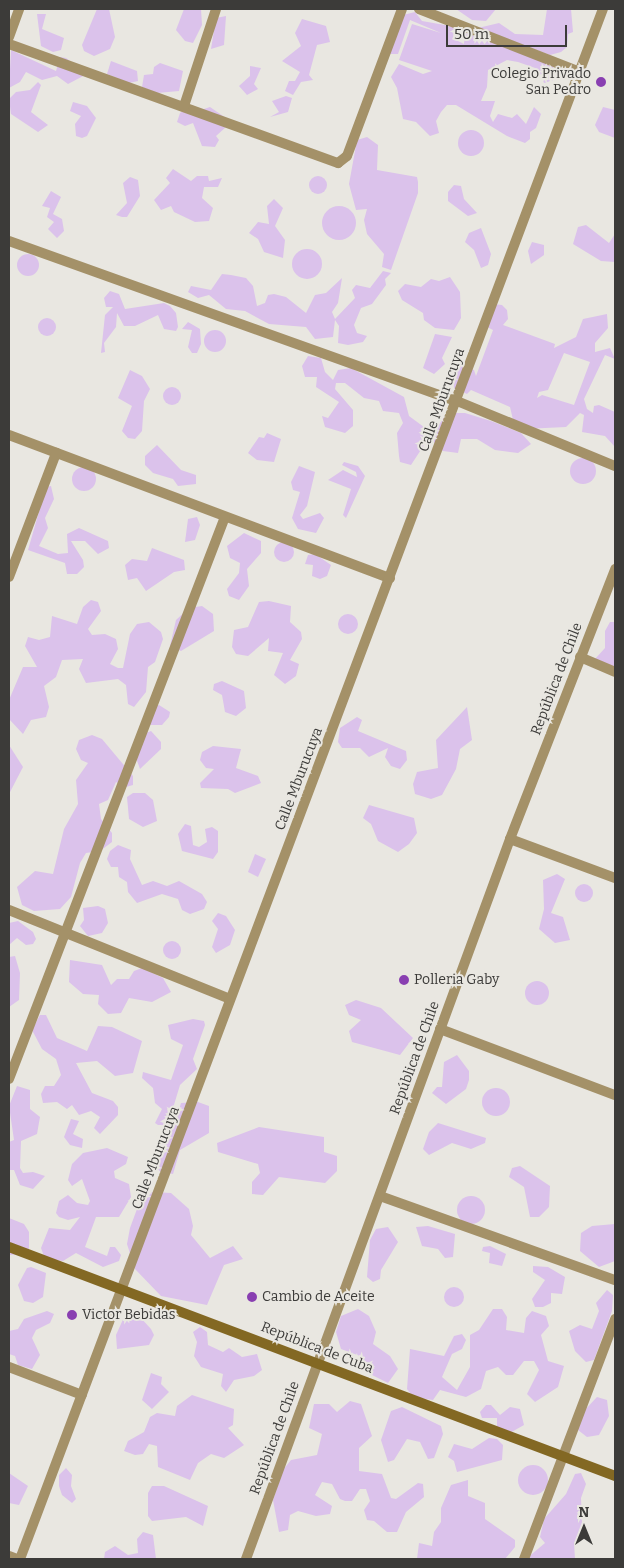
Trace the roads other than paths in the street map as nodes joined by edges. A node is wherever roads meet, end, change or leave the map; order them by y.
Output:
1 (19, 9) edge
2 (216, 9) edge
3 (402, 9) edge
4 (419, 9) edge
5 (603, 9) edge
6 (9, 37) edge
7 (9, 44) edge
8 (577, 71) junction
9 (184, 106) junction
10 (9, 242) edge
11 (457, 401) junction
12 (9, 435) edge
13 (56, 453) junction
14 (615, 466) edge
15 (225, 517) junction
16 (615, 569) edge
17 (9, 578) edge
18 (390, 578) junction
19 (580, 657) junction
20 (615, 672) edge
21 (510, 839) junction
22 (615, 878) edge
23 (9, 910) edge
24 (62, 932) junction
25 (230, 999) junction
26 (440, 1029) junction
27 (9, 1079) edge
28 (615, 1095) edge
29 (380, 1196) junction
30 (9, 1247) edge
31 (615, 1280) edge
32 (121, 1289) junction
33 (615, 1319) edge
34 (318, 1362) junction
35 (9, 1367) edge
36 (82, 1395) junction
37 (563, 1456) junction
38 (615, 1476) edge
39 (9, 1556) edge
40 (19, 1559) edge
41 (246, 1559) edge
42 (524, 1559) edge

1 - 6 street
2 - 9 street
3 - 9 street
4 - 8 street
5 - 8 street, Calle Mburucuya
7 - 9 street
8 - 11 street, Calle Mburucuya
10 - 11 street
11 - 14 street
11 - 18 street, Calle Mburucuya
12 - 13 street
13 - 15 street
13 - 17 street
15 - 18 street
15 - 24 street
16 - 19 street, República de Chile
18 - 25 street, Calle Mburucuya
19 - 20 street
19 - 21 street, República de Chile
21 - 22 street
21 - 26 street, República de Chile
23 - 24 street
24 - 25 street
24 - 27 street
25 - 32 street, Calle Mburucuya
26 - 28 street
26 - 29 street, República de Chile
29 - 31 street
29 - 34 street, República de Chile
30 - 32 main road, República de Cuba
32 - 34 main road, República de Cuba
32 - 36 street, Calle Mburucuya
33 - 37 street
34 - 37 main road, República de Cuba
34 - 41 street, República de Chile
35 - 36 street
36 - 40 street, Calle Mburucuya
37 - 38 main road, República de Cuba
37 - 42 street
39 - 40 street

